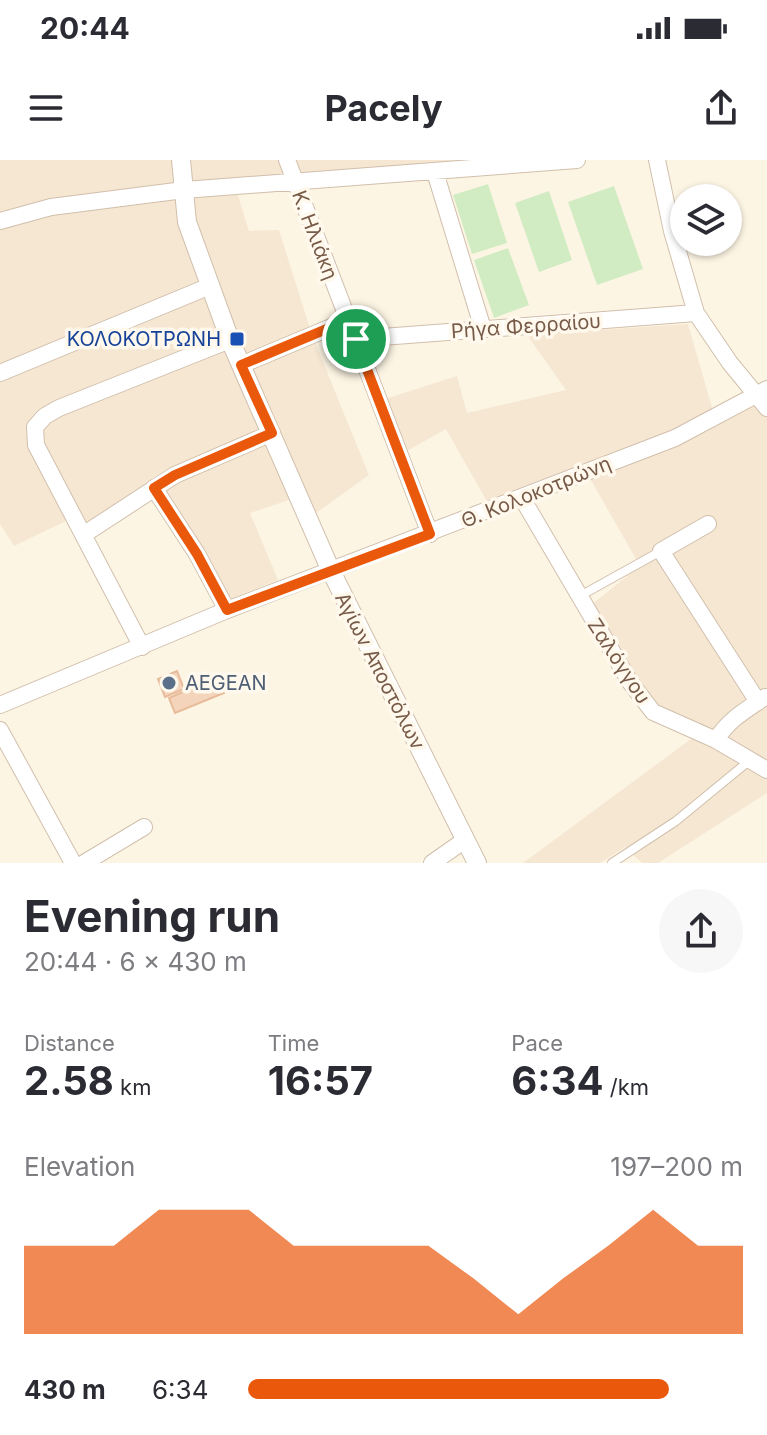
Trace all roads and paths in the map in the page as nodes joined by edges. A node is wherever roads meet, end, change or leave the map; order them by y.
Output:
1 (181, 160) edge
2 (287, 160) edge
3 (577, 160) edge
4 (657, 160) edge
5 (518, 163) edge
6 (435, 172) junction
7 (295, 182) junction
8 (184, 190) junction
9 (0, 221) edge
10 (210, 286) junction
11 (696, 313) junction
12 (348, 320) junction
13 (483, 329) junction
14 (356, 339) junction
15 (230, 340) junction
16 (241, 365) junction
17 (0, 373) edge
18 (763, 397) edge
19 (272, 433) junction
20 (154, 488) junction
21 (522, 498) junction
22 (708, 524) dead end
23 (430, 534) junction
24 (83, 535) junction
25 (661, 551) junction
26 (331, 571) junction
27 (579, 597) junction
28 (227, 610) junction
29 (142, 647) junction
30 (763, 699) edge
31 (0, 705) edge
32 (0, 730) edge
33 (716, 740) junction
34 (751, 759) junction
35 (767, 770) edge
36 (144, 827) dead end
37 (465, 840) junction
38 (73, 863) edge
39 (84, 863) edge
40 (432, 863) edge
41 (477, 863) edge
42 (612, 863) edge

1 - 8 street, Αγίων Αποστόλων
2 - 7 street, Κ. Ηλιάκη
3 - 5 street
4 - 11 street
5 - 6 street
6 - 7 street
6 - 13 street
7 - 8 street
7 - 12 street, Κ. Ηλιάκη
8 - 9 street
8 - 10 street, Αγίων Αποστόλων
10 - 15 street, Αγίων Αποστόλων
10 - 17 street
11 - 13 street, Ρήγα Φερραίου
11 - 18 street
12 - 14 street, Κ. Ηλιάκη
12 - 16 street
13 - 14 street, Ρήγα Φερραίου
14 - 23 street, Κ. Ηλιάκη
15 - 16 street, Αγίων Αποστόλων
15 - 24 street
16 - 19 street, Αγίων Αποστόλων
18 - 21 street, Θ. Κολοκοτρώνη
19 - 20 street
19 - 26 street, Αγίων Αποστόλων
20 - 24 street
20 - 28 street
21 - 23 street, Θ. Κολοκοτρώνη
21 - 27 street, Ζαλόγγου
22 - 25 street
23 - 26 street, Θ. Κολοκοτρώνη
24 - 29 street
25 - 27 lane
25 - 30 street
26 - 28 street, Θ. Κολοκοτρώνη
26 - 37 street, Αγίων Αποστόλων
27 - 33 street, Ζαλόγγου
28 - 29 street, Θ. Κολοκοτρώνη
29 - 31 street, Θ. Κολοκοτρώνη
30 - 33 street
32 - 38 street
33 - 34 street, Ζαλόγγου
34 - 35 street, Ζαλόγγου
34 - 42 lane
36 - 39 street
37 - 40 street
37 - 41 street, Αγίων Αποστόλων

